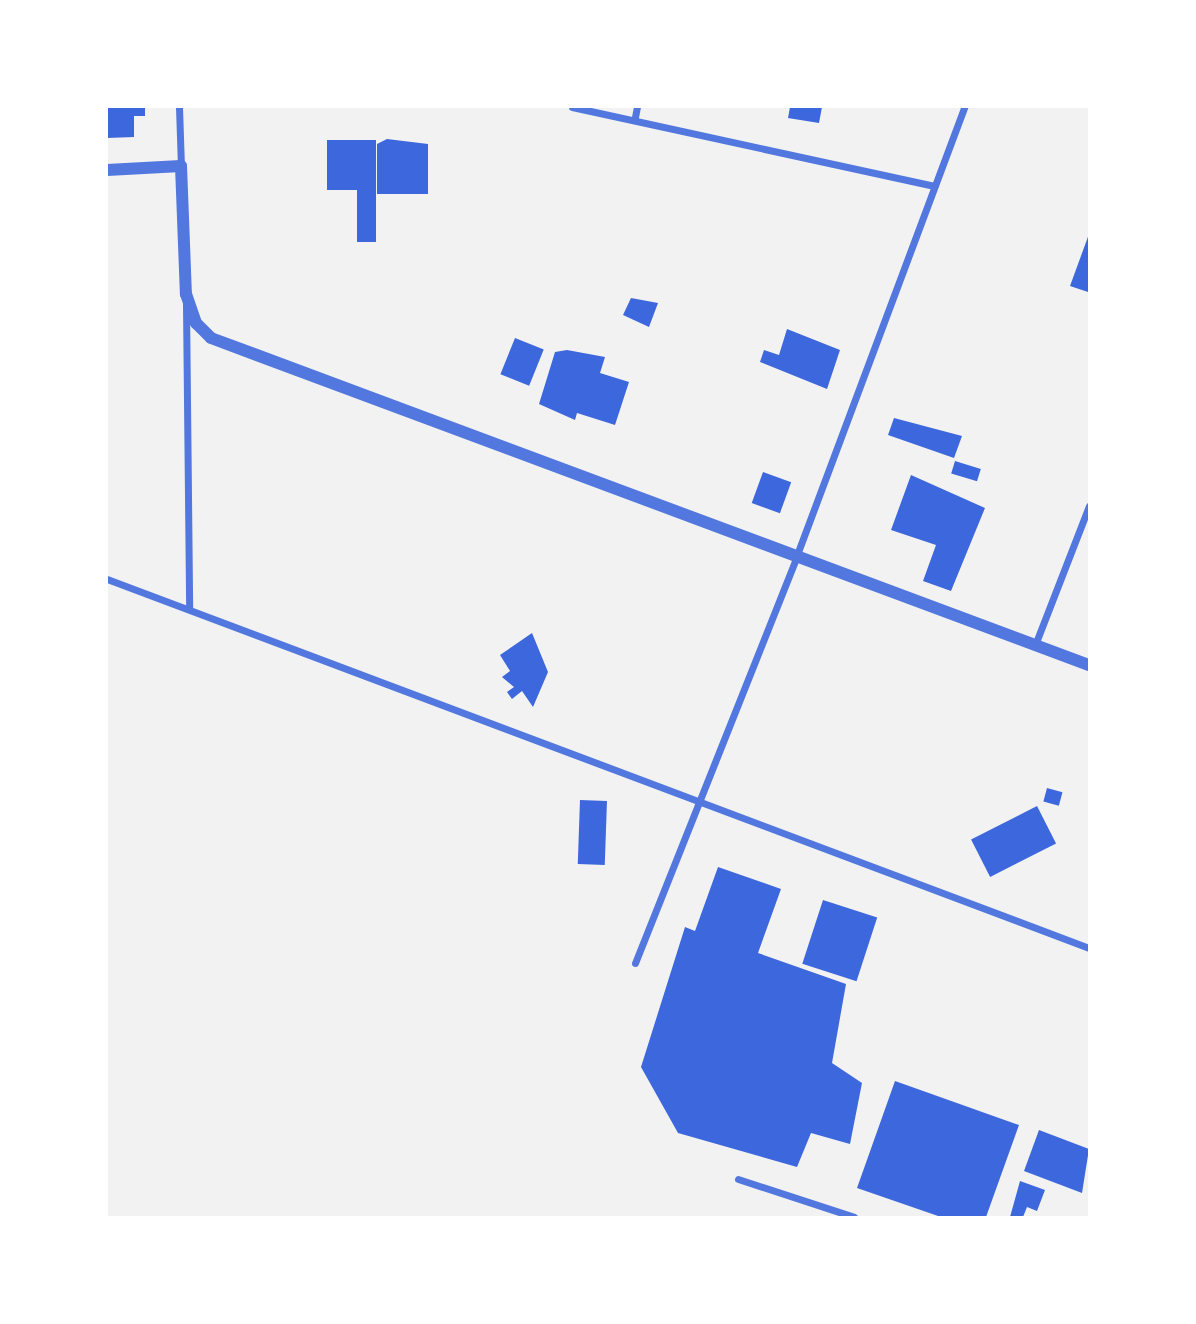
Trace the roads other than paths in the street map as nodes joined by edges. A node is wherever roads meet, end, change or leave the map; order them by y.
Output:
1 (179, 107) edge
2 (572, 107) edge
3 (637, 107) edge
4 (964, 107) edge
5 (635, 117) junction
6 (181, 166) junction
7 (107, 170) edge
8 (935, 186) junction
9 (186, 294) junction
10 (1089, 506) edge
11 (795, 560) junction
12 (107, 579) edge
13 (189, 608) junction
14 (1035, 645) junction
15 (1089, 665) edge
16 (698, 800) junction
17 (1089, 948) edge
18 (635, 963) dead end
19 (738, 1179) dead end
20 (854, 1217) edge

1 - 6 street
2 - 5 street
3 - 5 street
4 - 8 street
5 - 8 street
6 - 7 street
6 - 9 street
8 - 11 street
9 - 11 street
9 - 13 street
10 - 14 street
11 - 14 street
11 - 16 street
12 - 13 street
13 - 16 street
14 - 15 street
16 - 17 street
16 - 18 street
19 - 20 street

